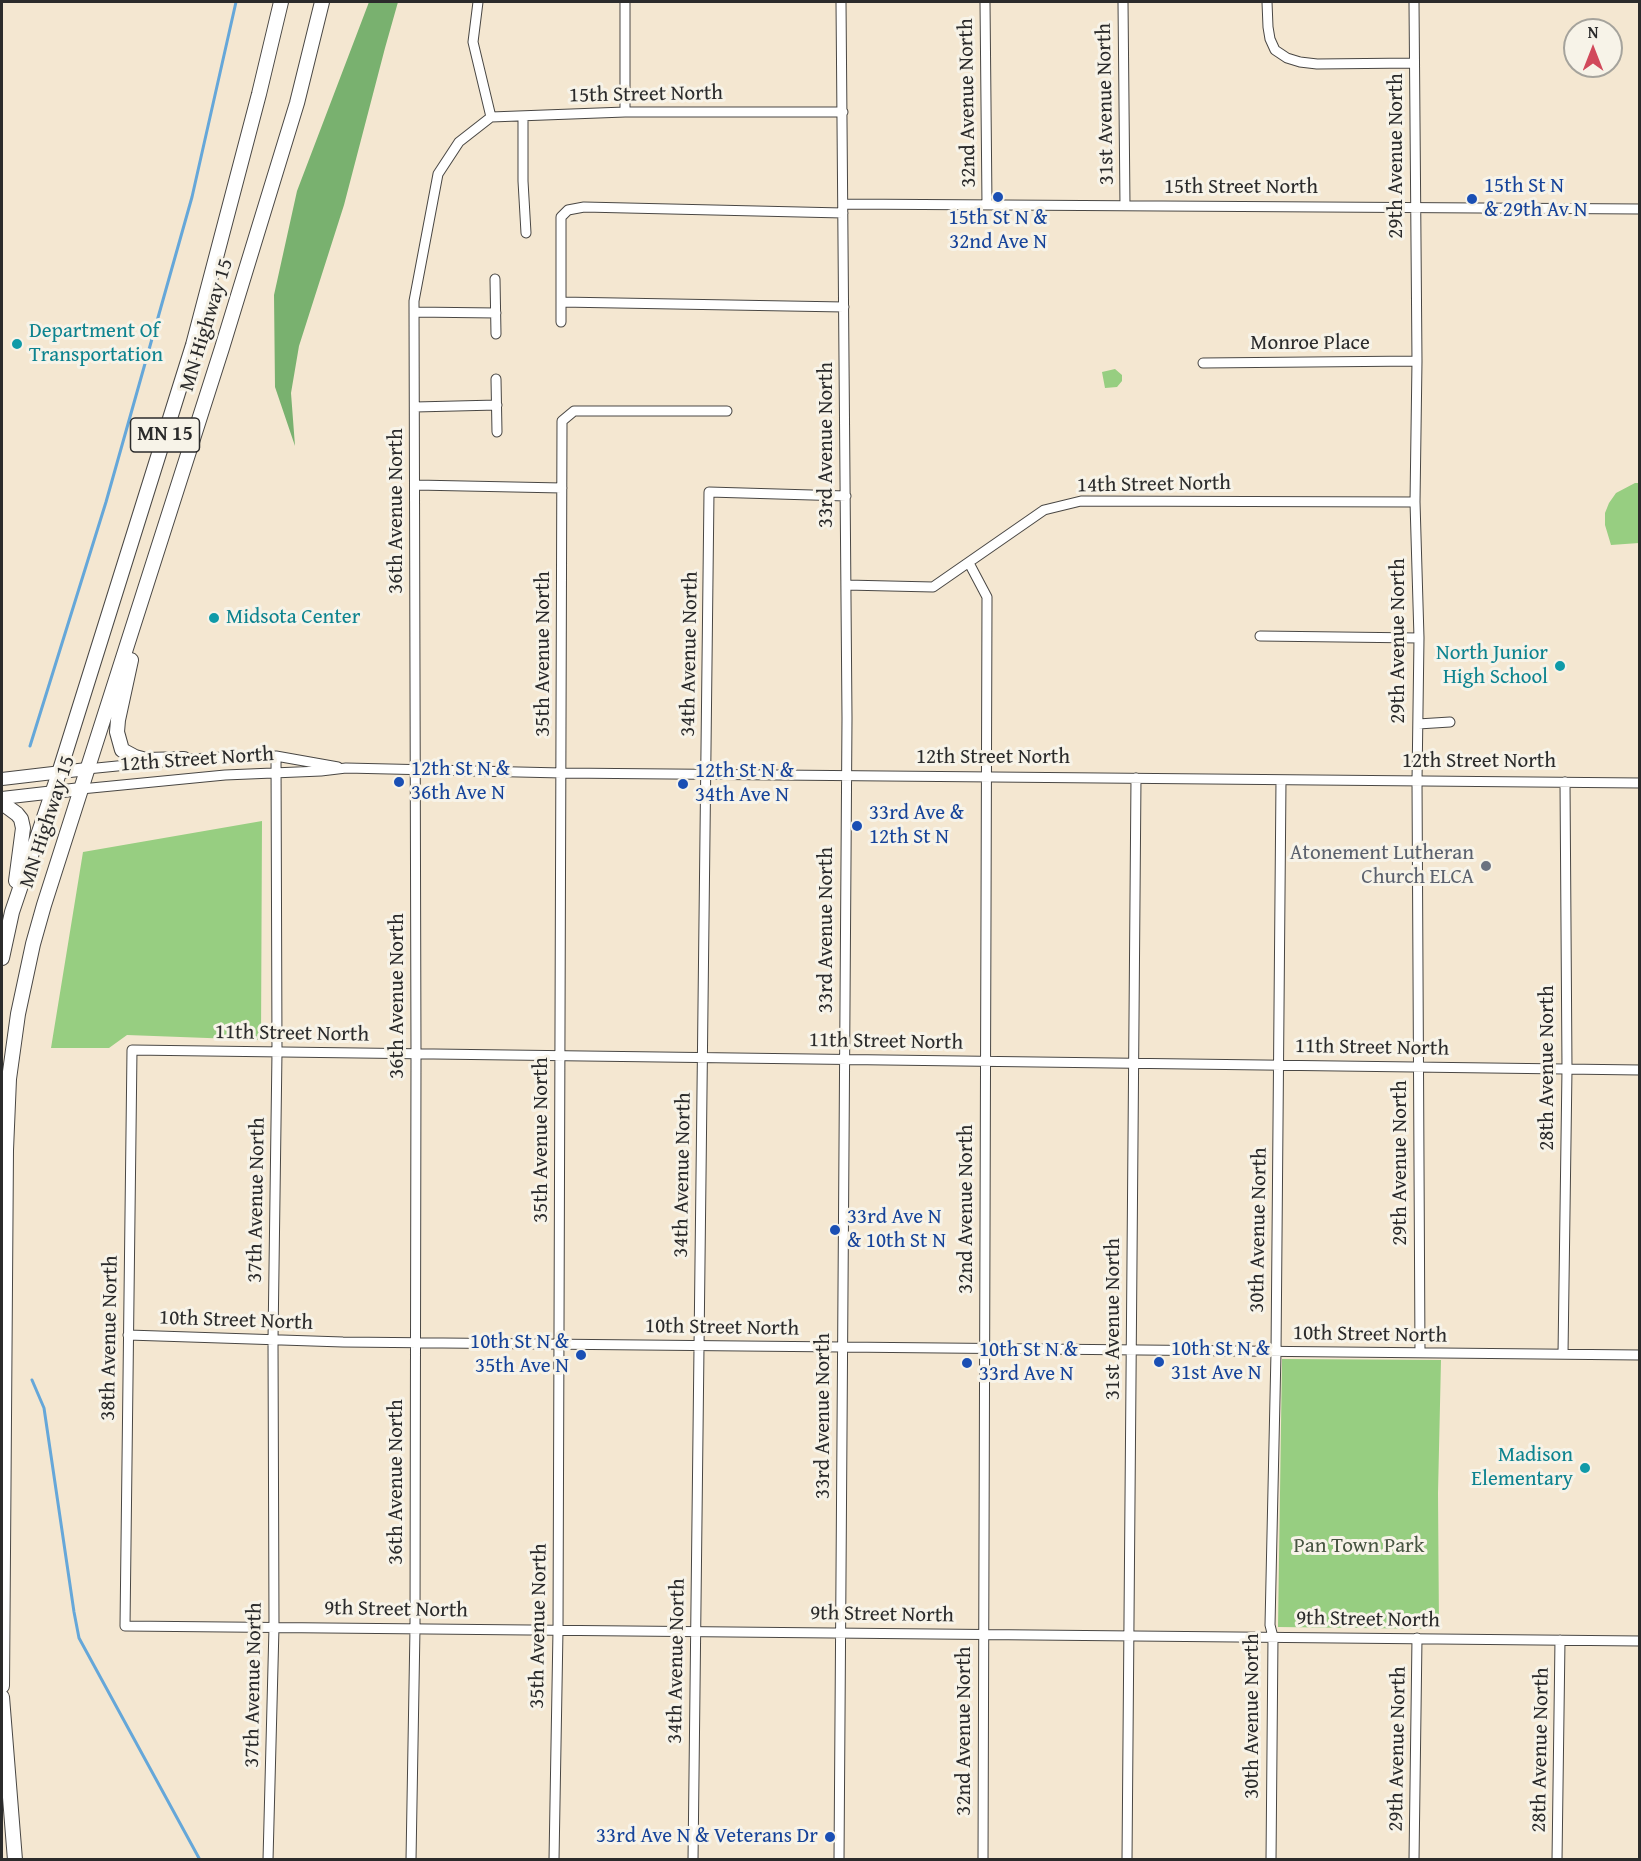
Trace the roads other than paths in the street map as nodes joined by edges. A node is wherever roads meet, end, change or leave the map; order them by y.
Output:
1 (281, 2) edge
2 (322, 2) edge
3 (478, 2) edge
4 (625, 2) edge
5 (841, 2) edge
6 (985, 2) edge
7 (1123, 2) edge
8 (1267, 2) edge
9 (1414, 2) edge
10 (1414, 63) junction
11 (624, 112) junction
12 (843, 112) junction
13 (524, 116) junction
14 (491, 117) junction
15 (987, 205) junction
16 (1125, 206) junction
17 (843, 208) junction
18 (1415, 208) junction
19 (1640, 209) edge
20 (526, 233) dead end
21 (495, 279) dead end
22 (561, 302) junction
23 (844, 307) junction
24 (414, 312) junction
25 (496, 313) junction
26 (561, 322) dead end
27 (496, 334) dead end
28 (1418, 361) junction
29 (1203, 363) dead end
30 (496, 379) dead end
31 (497, 405) junction
32 (415, 407) junction
33 (727, 411) dead end
34 (497, 432) dead end
35 (416, 485) junction
36 (562, 488) junction
37 (846, 496) junction
38 (1415, 502) junction
39 (160, 542) junction
40 (969, 563) junction
41 (846, 585) junction
42 (1260, 636) dead end
43 (1419, 638) junction
44 (1450, 722) dead end
45 (1418, 724) junction
46 (276, 756) junction
47 (184, 759) junction
48 (346, 768) junction
49 (87, 769) junction
50 (417, 769) junction
51 (276, 772) junction
52 (59, 773) junction
53 (562, 773) junction
54 (706, 775) junction
55 (846, 776) junction
56 (987, 778) junction
57 (1136, 778) junction
58 (2, 779) edge
59 (1281, 780) junction
60 (1417, 781) junction
61 (1565, 782) junction
62 (1640, 783) edge
63 (81, 789) junction
64 (52, 792) junction
65 (2, 798) edge
66 (2, 803) edge
67 (12, 912) junction
68 (2, 958) edge
69 (132, 1050) joint
70 (277, 1052) junction
71 (416, 1054) junction
72 (561, 1056) junction
73 (703, 1058) junction
74 (844, 1059) junction
75 (986, 1061) junction
76 (1134, 1063) junction
77 (1278, 1065) junction
78 (1419, 1067) junction
79 (1567, 1069) junction
80 (1640, 1070) edge
81 (128, 1335) junction
82 (273, 1340) junction
83 (415, 1342) junction
84 (559, 1344) junction
85 (699, 1345) junction
86 (843, 1347) junction
87 (985, 1348) junction
88 (1132, 1350) junction
89 (1276, 1352) junction
90 (1420, 1353) junction
91 (1563, 1354) junction
92 (1640, 1355) edge
93 (125, 1626) joint
94 (274, 1627) junction
95 (415, 1628) junction
96 (558, 1630) junction
97 (696, 1631) junction
98 (841, 1633) junction
99 (984, 1634) junction
100 (1129, 1635) junction
101 (1273, 1637) junction
102 (1418, 1638) junction
103 (1560, 1640) junction
104 (1640, 1641) edge
105 (2, 1686) edge
106 (2, 1697) edge
107 (15, 1860) edge
108 (268, 1860) edge
109 (411, 1860) edge
110 (554, 1860) edge
111 (693, 1860) edge
112 (839, 1860) edge
113 (983, 1860) edge
114 (1127, 1860) edge
115 (1271, 1860) edge
116 (1414, 1860) edge
117 (1557, 1860) edge

1 - 52 highway, MN Highway 15 / MN 15
2 - 39 highway, MN Highway 15 / MN 15
3 - 14 street
4 - 11 street
5 - 12 street, 33rd Avenue North
6 - 15 street, 32nd Avenue North
7 - 16 street, 31st Avenue North
8 - 10 street
9 - 10 street, 29th Avenue North
10 - 18 street, 29th Avenue North
11 - 12 street, 15th Street North
11 - 13 street, 15th Street North
12 - 17 street, 33rd Avenue North
13 - 14 street, 15th Street North
13 - 20 street
14 - 24 street, 36th Avenue North
15 - 16 street, 15th Street North
15 - 17 street, 15th Street North
16 - 18 street, 15th Street North
17 - 22 street, 15th Street North
17 - 23 street, 33rd Avenue North
18 - 19 street, 15th Street North
18 - 28 street, 29th Avenue North
21 - 25 street
22 - 23 street
22 - 26 street, 15th Street North
23 - 37 street, 33rd Avenue North
24 - 25 street
24 - 32 street, 36th Avenue North
25 - 27 street
28 - 29 street, Monroe Place
28 - 38 street, 29th Avenue North
30 - 31 street
31 - 32 street
31 - 34 street
32 - 35 street, 36th Avenue North
33 - 36 street, 35th Avenue North
35 - 36 street
35 - 50 street, 36th Avenue North
36 - 53 street, 35th Avenue North
37 - 41 street, 33rd Avenue North
37 - 54 street, 34th Avenue North
38 - 40 street, 14th Street North
38 - 43 street, 29th Avenue North
39 - 47 highway
39 - 49 highway, MN Highway 15 / MN 15
40 - 41 street, 14th Street North
40 - 56 street, 32nd Avenue North
41 - 55 street, 33rd Avenue North
42 - 43 street
43 - 45 street, 29th Avenue North
44 - 45 street
45 - 60 street, 29th Avenue North
46 - 47 street, 12th Street North
46 - 48 street, 12th Street North
46 - 51 street, 37th Avenue North
47 - 49 street, 12th Street North
48 - 50 street, 12th Street North
48 - 51 street, 12th Street North
49 - 52 main road
49 - 63 highway, MN Highway 15 / MN 15
50 - 53 street, 12th Street North
50 - 71 street, 36th Avenue North
51 - 63 street, 12th Street North
51 - 70 street, 37th Avenue North
52 - 58 main road
52 - 64 highway, MN Highway 15 / MN 15
53 - 54 street, 12th Street North
53 - 72 street, 35th Avenue North
54 - 55 street, 12th Street North
54 - 73 street, 34th Avenue North
55 - 56 street, 12th Street North
55 - 74 street, 33rd Avenue North
56 - 57 street, 12th Street North
56 - 75 street, 32nd Avenue North
57 - 59 street, 12th Street North
57 - 76 street, 31st Avenue North
59 - 60 street, 12th Street North
59 - 77 street, 30th Avenue North
60 - 61 street, 12th Street North
60 - 78 street, 29th Avenue North
61 - 62 street, 12th Street North
61 - 79 street, 28th Avenue North
63 - 64 main road, 12th Street North
63 - 105 highway, MN Highway 15 / MN 15
64 - 65 main road, 12th Street North
64 - 67 highway, MN Highway 15 / MN 15
66 - 67 highway
67 - 68 highway, MN Highway 15 / MN 15
69 - 70 street, 11th Street North
69 - 81 street, 38th Avenue North
70 - 71 street, 11th Street North
70 - 82 street, 37th Avenue North
71 - 72 street, 11th Street North
71 - 83 street, 36th Avenue North
72 - 73 street, 11th Street North
72 - 84 street, 35th Avenue North
73 - 74 street, 11th Street North
73 - 85 street, 34th Avenue North
74 - 75 street, 11th Street North
74 - 86 street, 33rd Avenue North
75 - 76 street, 11th Street North
75 - 87 street, 32nd Avenue North
76 - 77 street, 11th Street North
76 - 88 street, 31st Avenue North
77 - 78 street, 11th Street North
77 - 89 street, 30th Avenue North
78 - 79 street, 11th Street North
78 - 90 street, 29th Avenue North
79 - 80 street, 11th Street North
79 - 91 street, 28th Avenue North
81 - 82 street, 10th Street North
81 - 93 street, 38th Avenue North
82 - 83 street, 10th Street North
82 - 94 street, 37th Avenue North
83 - 84 street, 10th Street North
83 - 95 street, 36th Avenue North
84 - 85 street, 10th Street North
84 - 96 street, 35th Avenue North
85 - 86 street, 10th Street North
85 - 97 street, 34th Avenue North
86 - 87 street, 10th Street North
86 - 98 street, 33rd Avenue North
87 - 88 street, 10th Street North
87 - 99 street, 32nd Avenue North
88 - 89 street, 10th Street North
88 - 100 street, 31st Avenue North
89 - 90 street, 10th Street North
89 - 101 street, 30th Avenue North
90 - 91 street, 10th Street North
91 - 92 street, 10th Street North
93 - 94 street, 9th Street North
94 - 95 street, 9th Street North
94 - 108 street, 37th Avenue North
95 - 96 street, 9th Street North
95 - 109 street, 36th Avenue North
96 - 97 street, 9th Street North
96 - 110 street, 35th Avenue North
97 - 98 street, 9th Street North
97 - 111 street, 34th Avenue North
98 - 99 street, 9th Street North
98 - 112 street, 33rd Avenue North
99 - 100 street, 9th Street North
99 - 113 street, 32nd Avenue North
100 - 101 street, 9th Street North
100 - 114 street, 31st Avenue North
101 - 102 street, 9th Street North
101 - 115 street, 30th Avenue North
102 - 103 street, 9th Street North
102 - 116 street, 29th Avenue North
103 - 104 street, 9th Street North
103 - 117 street, 28th Avenue North
106 - 107 highway

